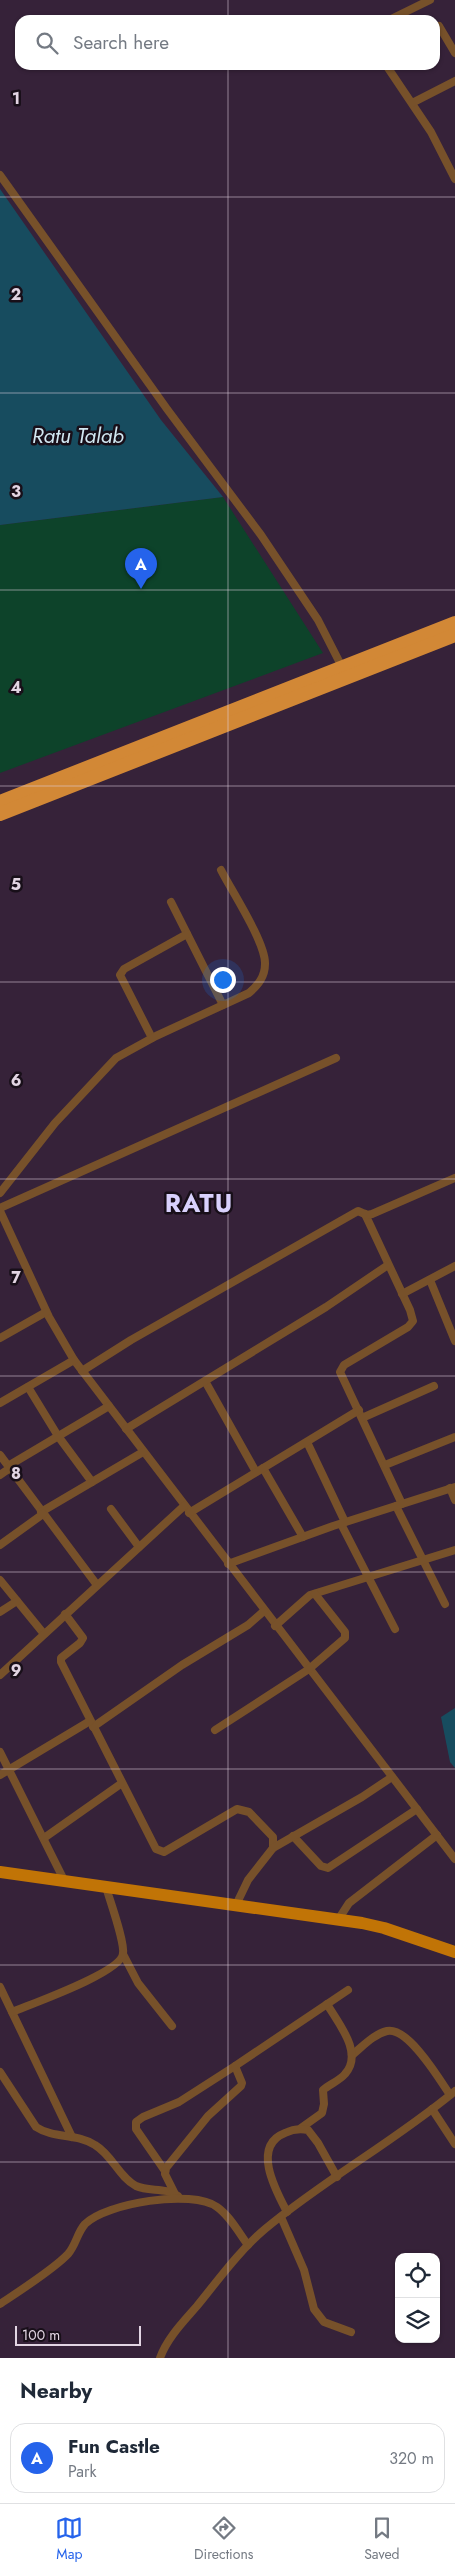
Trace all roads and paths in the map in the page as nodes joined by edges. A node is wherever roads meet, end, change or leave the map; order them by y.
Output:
1 (430, 0) edge
2 (399, 15) edge
3 (440, 28) edge
4 (455, 53) edge
5 (389, 70) edge
6 (455, 81) edge
7 (412, 103) junction
8 (0, 175) edge
9 (455, 179) edge
10 (455, 623) edge
11 (455, 635) edge
12 (342, 667) junction
13 (0, 802) edge
14 (0, 814) edge
15 (220, 870) dead end
16 (171, 902) dead end
17 (187, 934) junction
18 (223, 1005) junction
19 (152, 1038) junction
20 (336, 1058) dead end
21 (455, 1178) edge
22 (0, 1193) edge
23 (0, 1210) edge
24 (365, 1214) junction
25 (388, 1265) junction
26 (455, 1266) edge
27 (430, 1280) junction
28 (402, 1294) junction
29 (46, 1312) junction
30 (0, 1338) edge
31 (454, 1338) edge
32 (74, 1360) junction
33 (82, 1371) junction
34 (205, 1381) junction
35 (434, 1386) dead end
36 (28, 1387) junction
37 (0, 1403) edge
38 (109, 1406) junction
39 (361, 1414) junction
40 (126, 1429) junction
41 (58, 1436) junction
42 (455, 1437) edge
43 (307, 1442) junction
44 (143, 1452) junction
45 (0, 1455) edge
46 (385, 1466) junction
47 (9, 1467) junction
48 (260, 1470) junction
49 (0, 1475) edge
50 (92, 1482) junction
51 (452, 1487) edge
52 (455, 1500) edge
53 (399, 1505) junction
54 (111, 1509) dead end
55 (186, 1510) junction
56 (42, 1513) junction
57 (343, 1523) junction
58 (303, 1537) junction
59 (0, 1545) edge
60 (139, 1547) junction
61 (455, 1550) edge
62 (422, 1560) junction
63 (228, 1564) junction
64 (369, 1577) junction
65 (0, 1580) edge
66 (97, 1585) junction
67 (315, 1594) junction
68 (16, 1600) junction
69 (444, 1604) dead end
70 (264, 1611) junction
71 (0, 1612) edge
72 (65, 1614) junction
73 (275, 1626) junction
74 (395, 1629) dead end
75 (44, 1634) junction
76 (309, 1669) junction
77 (0, 1674) edge
78 (92, 1724) junction
79 (215, 1730) dead end
80 (0, 1752) edge
81 (9, 1769) junction
82 (0, 1775) edge
83 (392, 1777) junction
84 (122, 1783) junction
85 (417, 1809) junction
86 (437, 1835) junction
87 (293, 1836) junction
88 (44, 1838) junction
89 (273, 1848) junction
90 (455, 1859) edge
91 (0, 1872) edge
92 (64, 1880) junction
93 (106, 1887) junction
94 (236, 1905) junction
95 (338, 1920) junction
96 (455, 1952) edge
97 (123, 1954) junction
98 (0, 1987) edge
99 (348, 1990) dead end
100 (327, 2004) junction
101 (12, 2012) junction
102 (172, 2026) dead end
103 (352, 2055) junction
104 (235, 2066) junction
105 (0, 2072) edge
106 (452, 2093) edge
107 (432, 2109) junction
108 (301, 2128) junction
109 (72, 2137) junction
110 (455, 2144) edge
111 (165, 2171) junction
112 (338, 2178) junction
113 (178, 2196) junction
114 (284, 2215) junction
115 (248, 2245) junction
116 (0, 2304) edge
117 (350, 2332) dead end
118 (160, 2358) edge

1 - 2 street
3 - 4 street
5 - 7 street
6 - 7 street
7 - 9 street
8 - 12 street
10 - 12 highway
11 - 14 highway
12 - 13 highway
15 - 18 street
16 - 17 street
17 - 18 street
17 - 19 street
18 - 19 street
19 - 22 street
20 - 23 street
21 - 24 street
23 - 29 street
24 - 25 street
24 - 33 street
25 - 28 street
25 - 34 street
26 - 27 street
27 - 28 street
27 - 31 street
28 - 39 street
29 - 30 street
29 - 32 street
32 - 33 street
32 - 36 street
33 - 38 street
34 - 40 street
34 - 48 street
35 - 39 street
36 - 37 street
36 - 41 street
38 - 40 street
38 - 41 street
39 - 43 street
39 - 46 street
40 - 44 street
41 - 47 street
41 - 50 street
42 - 46 street
43 - 48 street
43 - 57 street
44 - 50 street
44 - 55 street
45 - 47 street
46 - 53 street
47 - 49 street
47 - 56 street
48 - 55 street
48 - 58 street
50 - 56 street
51 - 52 street
51 - 53 street
53 - 57 street
53 - 62 street
54 - 60 street
55 - 60 street
55 - 63 street
56 - 59 street
56 - 66 street
57 - 58 street
57 - 64 street
58 - 63 street
60 - 66 street
61 - 62 street
62 - 64 street
62 - 69 street
63 - 70 street
64 - 67 street
64 - 74 street
65 - 68 street
66 - 72 street
67 - 73 street
67 - 76 street
68 - 71 street
68 - 75 street
70 - 73 street
70 - 78 street
72 - 75 street
72 - 78 street
73 - 76 street
75 - 77 street
76 - 79 street
76 - 83 street
78 - 81 street
78 - 84 street
80 - 81 street
81 - 82 street
81 - 88 street
83 - 85 street
83 - 87 street
84 - 88 street
84 - 89 street
85 - 86 street
85 - 87 street
86 - 90 street
86 - 95 street
87 - 89 street
88 - 92 street
89 - 94 street
91 - 92 main road
92 - 93 main road
93 - 94 main road
93 - 97 street
94 - 95 main road
95 - 96 main road
97 - 101 street
97 - 102 street
98 - 101 street
99 - 100 street
100 - 103 street
100 - 104 street
101 - 109 street
103 - 106 street
103 - 108 street
104 - 111 street
104 - 111 street
105 - 109 street
106 - 107 street
107 - 110 street
107 - 112 street
108 - 112 street
108 - 114 street
109 - 113 street
111 - 113 street
112 - 114 street
113 - 115 street
113 - 116 street
114 - 115 street
114 - 117 street
115 - 118 street

